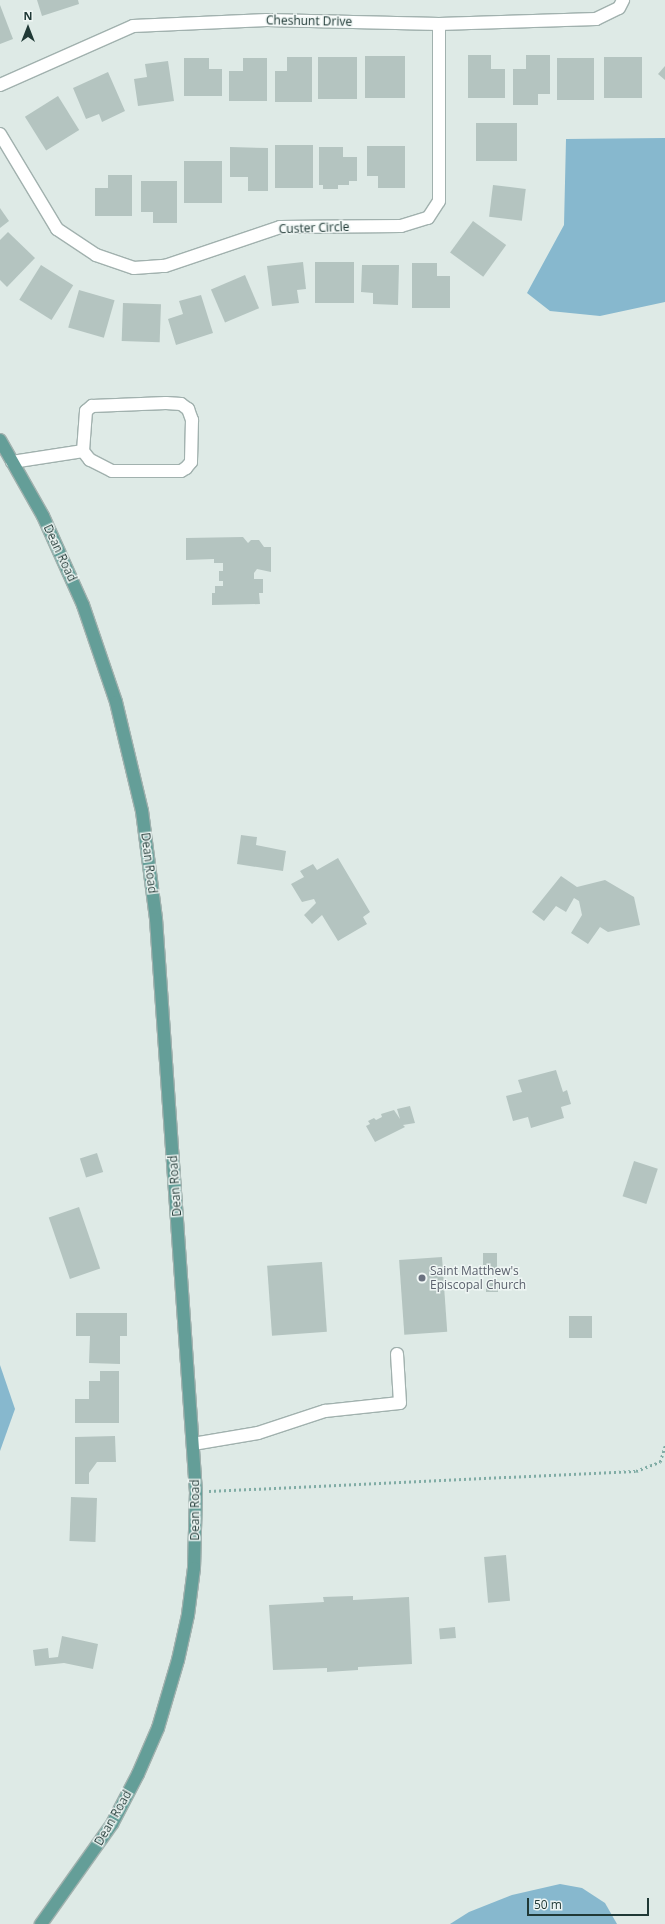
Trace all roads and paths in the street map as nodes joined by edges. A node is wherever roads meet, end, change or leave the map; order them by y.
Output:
1 (623, 0) edge
2 (439, 24) junction
3 (0, 85) edge
4 (0, 134) edge
5 (0, 440) edge
6 (83, 451) junction
7 (12, 462) junction
8 (398, 1354) dead end
9 (193, 1444) junction
10 (665, 1446) edge
11 (196, 1492) junction
12 (41, 1924) edge

1 - 2 street, Cheshunt Drive
2 - 3 street, Cheshunt Drive
2 - 4 street, Custer Circle
5 - 7 main road, Dean Road
6 - 6 street
6 - 7 street
7 - 9 main road, Dean Road
8 - 9 street
9 - 11 main road, Dean Road
10 - 11 path
11 - 12 main road, Dean Road

